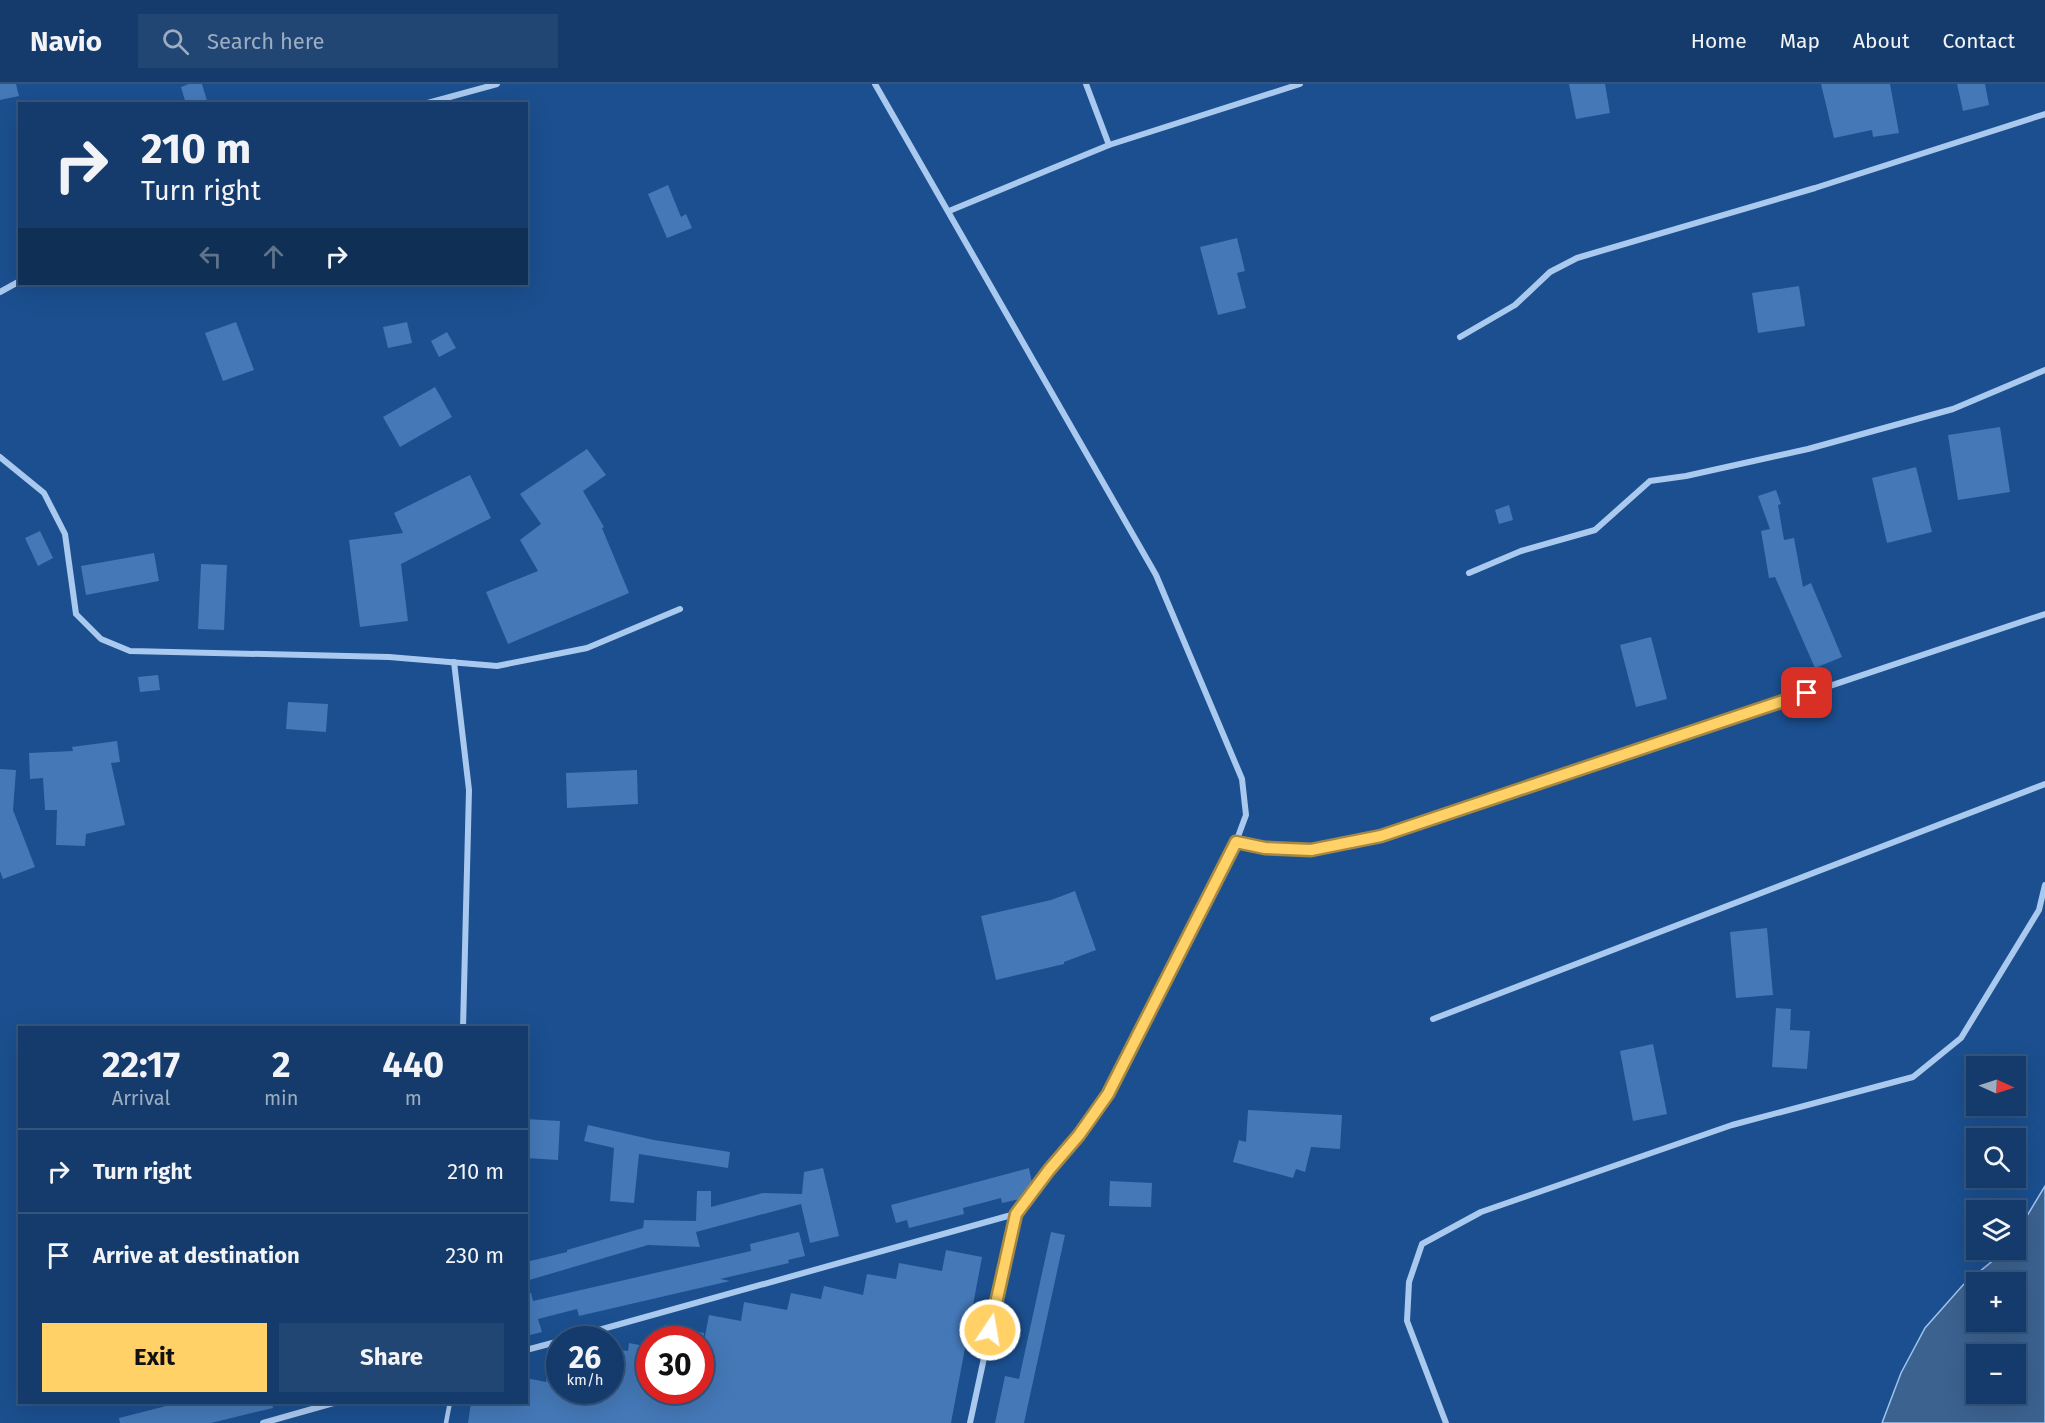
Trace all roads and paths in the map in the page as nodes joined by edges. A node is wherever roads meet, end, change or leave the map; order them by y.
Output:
1 (497, 84) edge
2 (875, 84) edge
3 (1086, 84) edge
4 (1300, 84) edge
5 (431, 102) edge
6 (2045, 114) edge
7 (1109, 145) junction
8 (949, 211) junction
9 (18, 282) edge
10 (0, 292) edge
11 (1460, 338) dead end
12 (2045, 370) edge
13 (0, 457) edge
14 (1469, 573) dead end
15 (680, 609) dead end
16 (2045, 614) edge
17 (454, 662) junction
18 (2045, 784) edge
19 (1236, 842) junction
20 (2045, 885) edge
21 (1433, 1018) dead end
22 (463, 1026) edge
23 (1016, 1214) junction
24 (612, 1326) edge
25 (546, 1344) edge
26 (528, 1349) edge
27 (330, 1404) edge
28 (450, 1404) edge
29 (263, 1423) edge
30 (446, 1423) edge
31 (970, 1423) edge
32 (1446, 1423) edge

1 - 5 street
2 - 8 street
3 - 7 street
4 - 7 street
6 - 11 street
7 - 8 street
8 - 19 street
9 - 10 street
12 - 14 street
13 - 17 street
15 - 17 street
16 - 19 street
17 - 22 street
18 - 21 street
19 - 23 street
20 - 32 street
23 - 24 street
23 - 31 street
25 - 26 street
27 - 29 street
28 - 30 lane

